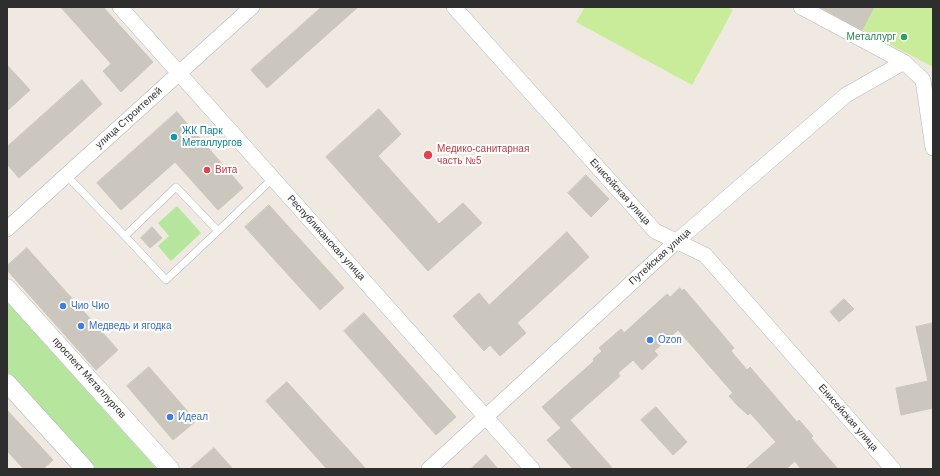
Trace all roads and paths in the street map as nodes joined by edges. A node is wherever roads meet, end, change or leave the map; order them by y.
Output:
1 (120, 7) edge
2 (252, 7) edge
3 (454, 7) edge
4 (801, 7) edge
5 (904, 62) junction
6 (179, 72) junction
7 (933, 148) edge
8 (66, 174) junction
9 (273, 178) junction
10 (7, 229) edge
11 (218, 231) junction
12 (124, 236) junction
13 (677, 241) junction
14 (7, 288) edge
15 (7, 383) edge
16 (486, 418) junction
17 (85, 469) edge
18 (170, 469) edge
19 (429, 469) edge
20 (532, 469) edge
21 (893, 469) edge

1 - 6 street, Республиканская улица
2 - 6 street, улица Строителей
3 - 13 street, Енисейская улица
4 - 5 street
5 - 7 street
5 - 13 street, Путейская улица
6 - 8 street, улица Строителей
6 - 9 street, Республиканская улица
8 - 10 street, улица Строителей
8 - 12 lane
9 - 11 lane
9 - 16 street, Республиканская улица
11 - 12 lane
11 - 12 lane
13 - 16 street, Путейская улица
13 - 21 street, Енисейская улица
14 - 18 street, проспект Металлургов
15 - 17 street
16 - 19 street, Путейская улица
16 - 20 street, Республиканская улица

